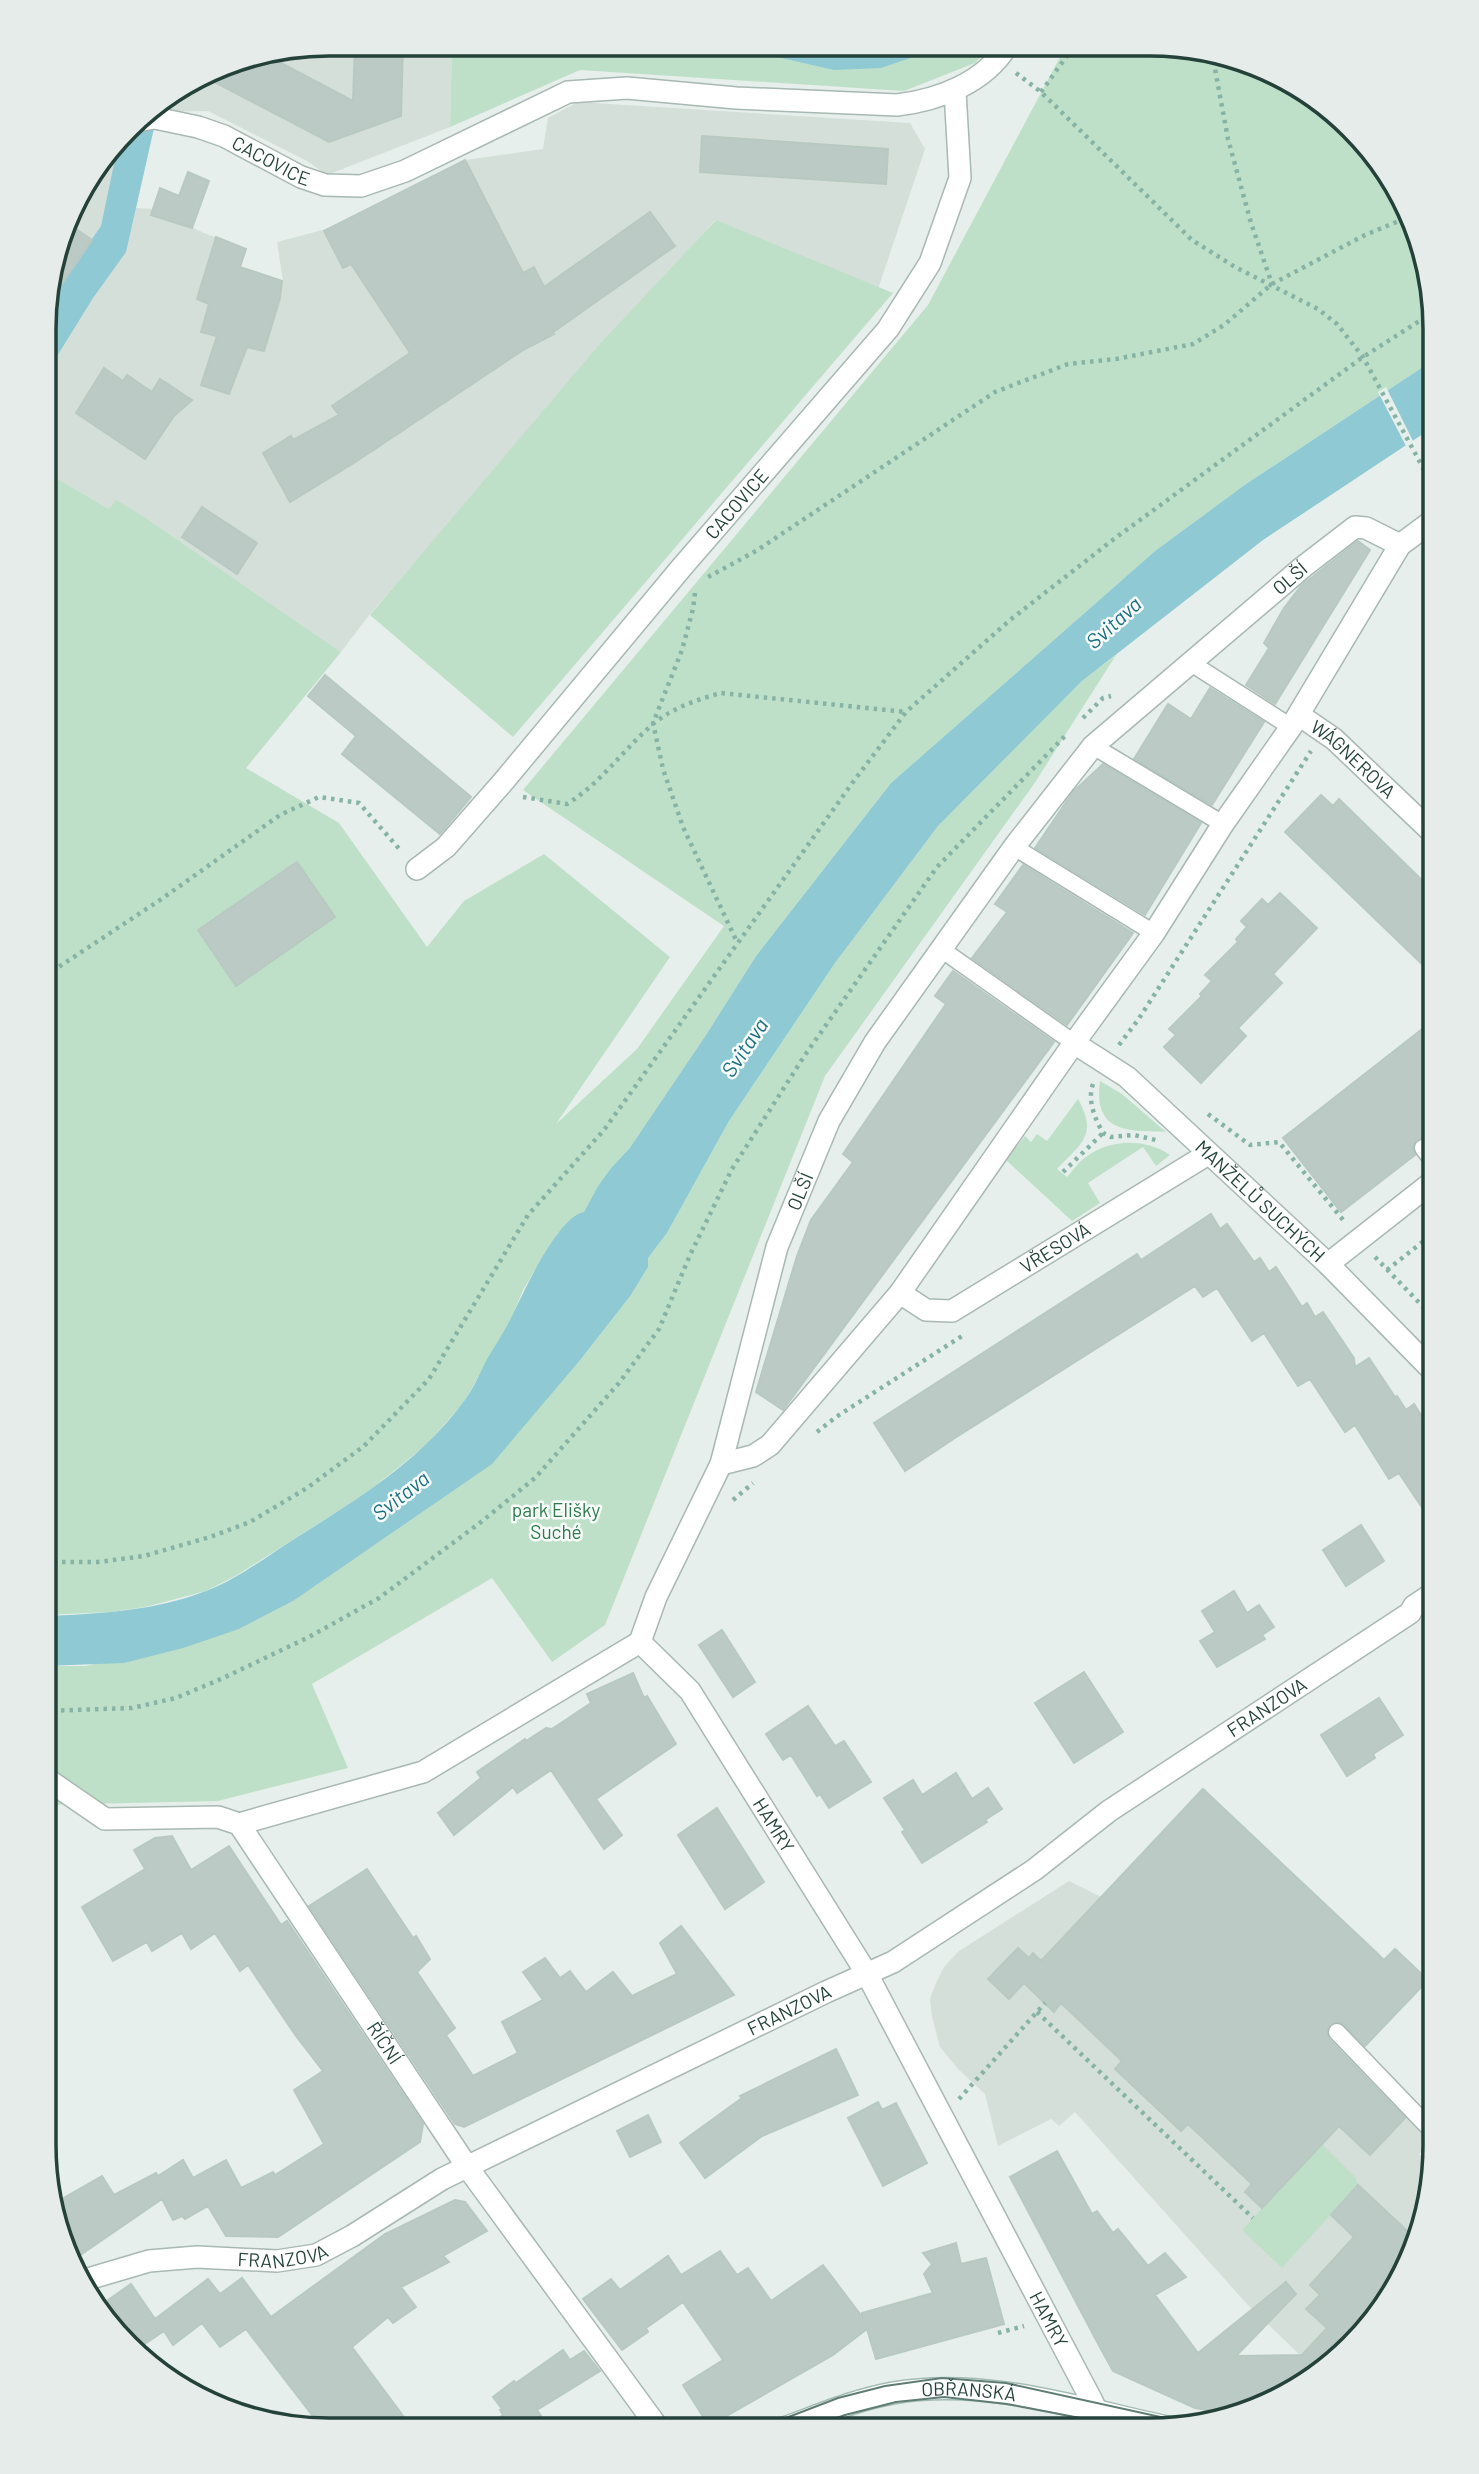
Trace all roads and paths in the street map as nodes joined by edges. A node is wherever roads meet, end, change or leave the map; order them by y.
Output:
1 (999, 56) edge
2 (1006, 56) edge
3 (1067, 56) edge
4 (1214, 64) edge
5 (955, 92) junction
6 (1041, 92) junction
7 (153, 120) edge
8 (1400, 220) edge
9 (1272, 284) junction
10 (1422, 319) edge
11 (1363, 357) junction
12 (1423, 468) edge
13 (1423, 528) edge
14 (1400, 545) junction
15 (682, 567) junction
16 (701, 581) junction
17 (1191, 663) junction
18 (1115, 695) dead end
19 (906, 712) junction
20 (1295, 721) junction
21 (653, 723) junction
22 (1094, 746) junction
23 (1315, 749) dead end
24 (503, 782) junction
25 (1223, 824) junction
26 (1423, 824) edge
27 (1014, 847) junction
28 (417, 869) joint
29 (1154, 933) junction
30 (737, 943) junction
31 (942, 948) junction
32 (56, 969) edge
33 (1122, 1041) junction
34 (1074, 1043) junction
35 (1131, 1050) dead end
36 (1105, 1063) junction
37 (1199, 1106) dead end
38 (1103, 1133) junction
39 (1201, 1159) junction
40 (1063, 1172) dead end
41 (1423, 1189) edge
42 (1359, 1239) junction
43 (1423, 1242) edge
44 (1328, 1264) junction
45 (1387, 1270) junction
46 (900, 1293) junction
47 (1423, 1307) edge
48 (964, 1334) dead end
49 (1423, 1361) edge
50 (815, 1434) dead end
51 (721, 1464) junction
52 (754, 1483) dead end
53 (723, 1508) dead end
54 (56, 1562) edge
55 (1423, 1600) edge
56 (640, 1642) junction
57 (56, 1711) edge
58 (56, 1785) edge
59 (239, 1824) junction
60 (867, 1975) junction
61 (1045, 2003) dead end
62 (1037, 2012) junction
63 (1337, 2032) dead end
64 (956, 2084) dead end
65 (962, 2096) junction
66 (968, 2107) dead end
67 (939, 2113) junction
68 (1423, 2122) edge
69 (468, 2168) junction
70 (1253, 2218) dead end
71 (91, 2278) edge
72 (651, 2418) edge
73 (811, 2418) edge
74 (1088, 2418) edge
75 (1095, 2418) edge

1 - 5 street, CACOVICE
2 - 6 path
3 - 6 path
4 - 9 path
5 - 7 street, CACOVICE
5 - 15 street, CACOVICE
6 - 9 path
8 - 9 path
9 - 11 path
9 - 16 path
10 - 11 path
11 - 12 path
11 - 19 path
13 - 14 street
14 - 17 street, OLŠÍ
14 - 20 street
15 - 16 path
15 - 24 street, CACOVICE
16 - 21 path
17 - 20 lane
17 - 22 street, OLŠÍ
18 - 57 path
19 - 21 path
19 - 30 path
20 - 25 street
20 - 26 street, WÁGNEROVA
21 - 24 path
21 - 30 path
22 - 25 lane
22 - 27 street, OLŠÍ
23 - 33 path
24 - 28 street, CACOVICE
25 - 29 street
27 - 29 lane
27 - 31 street, OLŠÍ
28 - 32 path
29 - 34 street
30 - 54 path
31 - 34 lane
31 - 51 street, OLŠÍ
33 - 35 path
33 - 36 path
34 - 36 street, MANŽELŮ SUCHÝCH
34 - 46 street
36 - 38 path
36 - 39 street, MANŽELŮ SUCHÝCH
37 - 42 path
38 - 39 path
38 - 40 path
39 - 44 street, MANŽELŮ SUCHÝCH
39 - 46 street, VŘESOVÁ
41 - 42 street
42 - 44 street
42 - 45 path
43 - 45 path
44 - 49 street, MANŽELŮ SUCHÝCH
45 - 47 path
46 - 51 street
48 - 50 path
51 - 56 street, OLŠÍ
52 - 53 path
55 - 60 street, FRANZOVA
56 - 59 street
56 - 60 street, HAMRY
58 - 59 street
59 - 69 street, ŘÍČNÍ
60 - 67 street, HAMRY
60 - 69 street, FRANZOVA
61 - 62 path
62 - 65 path
62 - 70 path
63 - 68 lane
64 - 65 path
65 - 66 path
65 - 67 path
67 - 75 street, HAMRY
69 - 71 street, FRANZOVA
69 - 72 street, ŘÍČNÍ
73 - 74 street, OBŘANSKÁ

